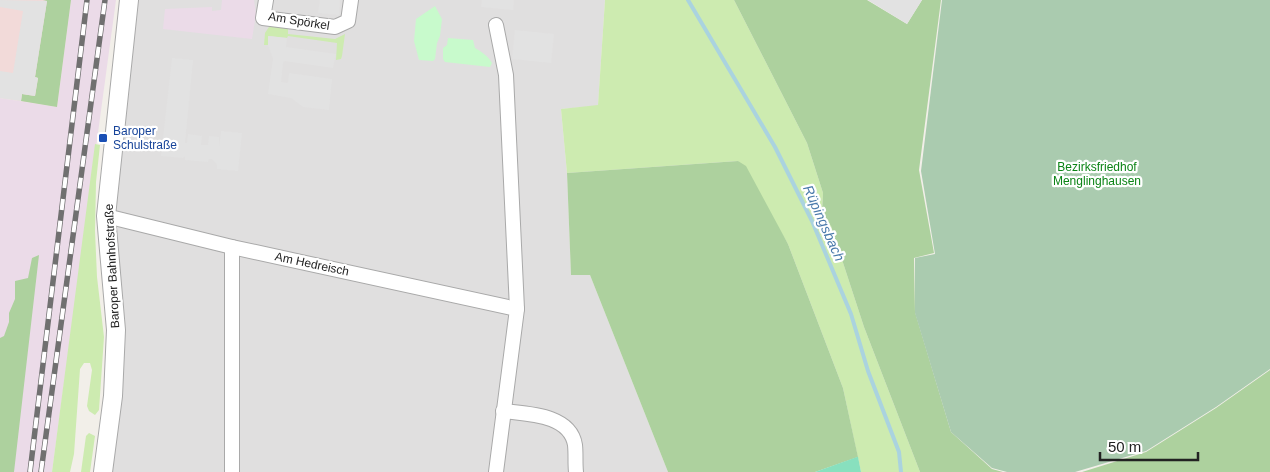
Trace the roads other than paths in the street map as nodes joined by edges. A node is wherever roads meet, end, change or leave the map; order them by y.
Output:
1 (130, 0) edge
2 (266, 0) edge
3 (351, 0) edge
4 (496, 25) dead end
5 (106, 216) junction
6 (232, 247) junction
7 (517, 309) junction
8 (503, 411) junction
9 (102, 472) edge
10 (232, 472) edge
11 (496, 472) edge
12 (576, 472) edge

1 - 5 street, Baroper Bahnhofstraße
2 - 3 street, Am Spörkel
4 - 7 street
5 - 6 street, Am Hedreisch
5 - 9 street, Baroper Bahnhofstraße
6 - 7 street, Am Hedreisch
6 - 10 street
7 - 8 street
8 - 11 street
8 - 12 street

